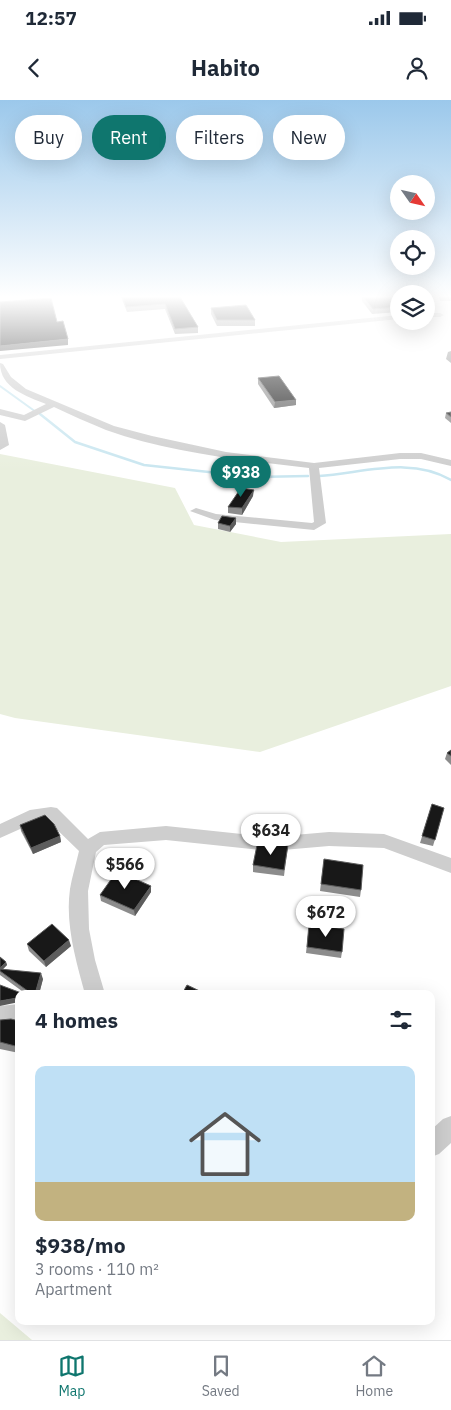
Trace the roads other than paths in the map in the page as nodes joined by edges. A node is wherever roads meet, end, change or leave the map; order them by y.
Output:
1 (21, 355) edge
2 (0, 357) edge
3 (0, 366) edge
4 (53, 404) junction
5 (0, 412) edge
6 (0, 426) edge
7 (0, 447) edge
8 (451, 463) edge
9 (314, 466) junction
10 (196, 512) dead end
11 (0, 831) edge
12 (88, 849) junction
13 (451, 866) edge
14 (94, 990) edge
15 (15, 1014) edge
16 (0, 1016) edge
17 (451, 1127) edge
18 (435, 1142) edge

1 - 2 street
3 - 4 street
4 - 5 street
4 - 9 street
6 - 7 street
8 - 9 street
9 - 10 street
11 - 12 street
12 - 13 street
12 - 14 street
15 - 16 street
17 - 18 street

